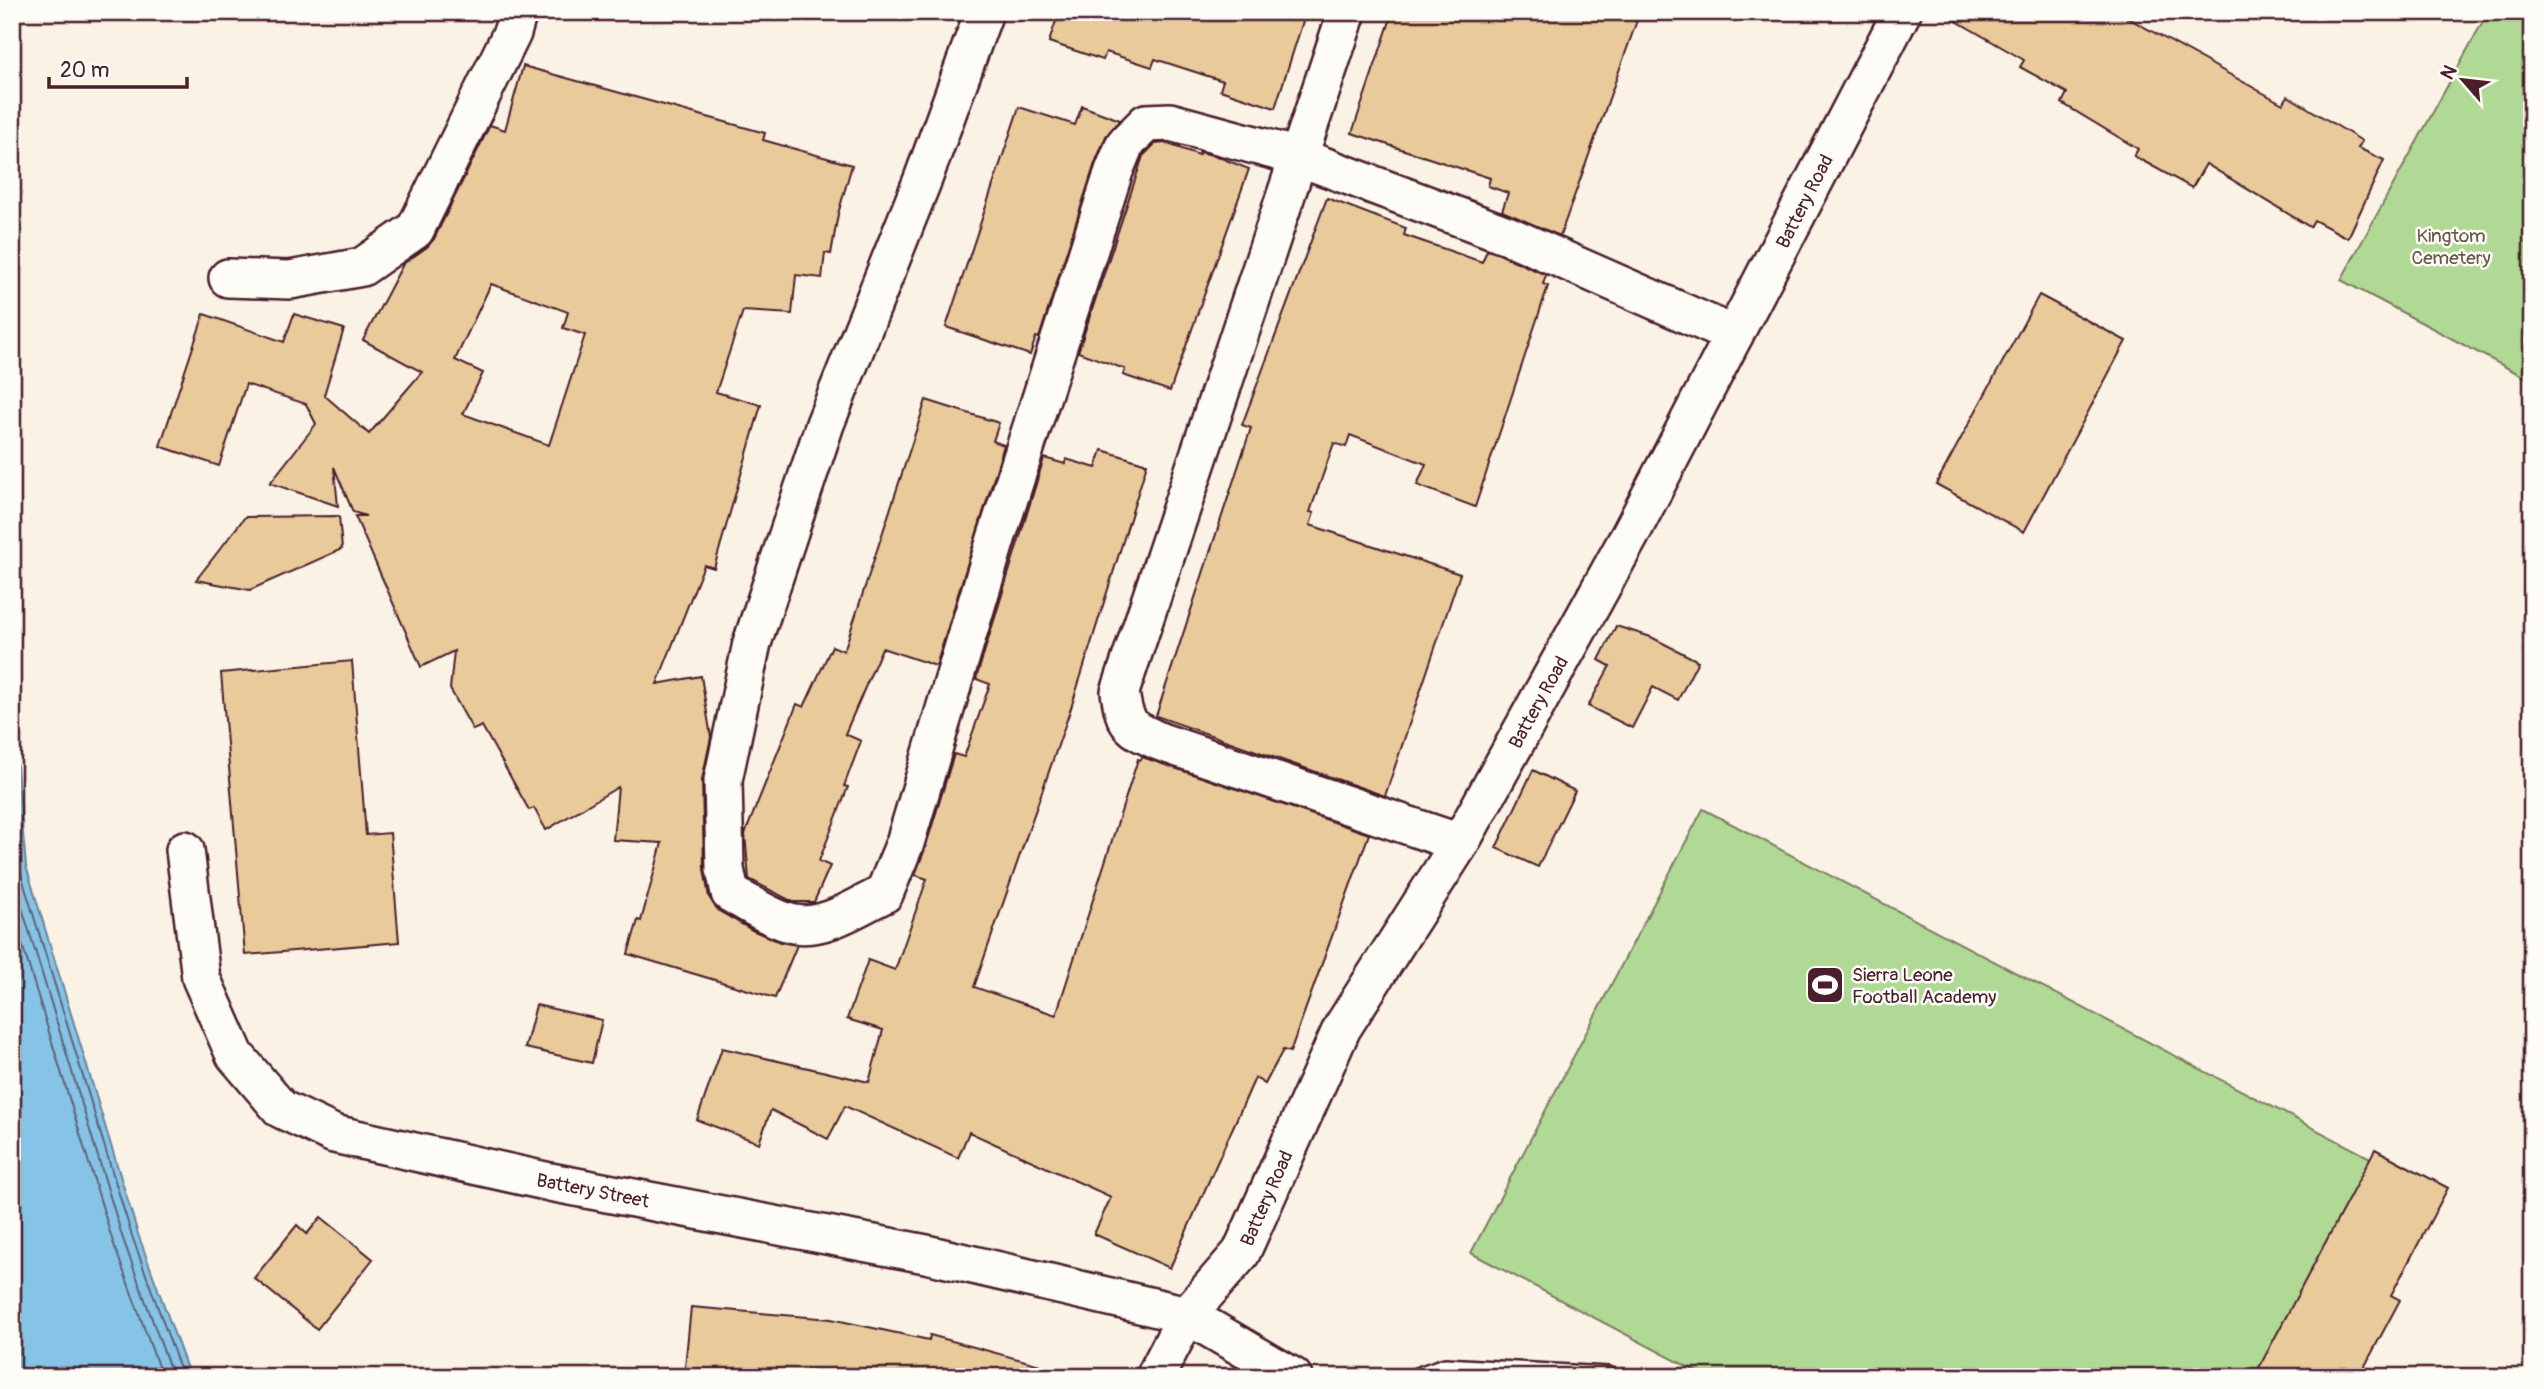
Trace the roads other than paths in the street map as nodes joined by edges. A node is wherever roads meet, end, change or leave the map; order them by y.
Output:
1 (518, 12) edge
2 (984, 12) edge
3 (1347, 12) edge
4 (1902, 12) edge
5 (1299, 157) junction
6 (228, 278) dead end
7 (1734, 335) junction
8 (1460, 842) junction
9 (184, 850) dead end
10 (1187, 1315) junction
11 (1160, 1374) edge
12 (1293, 1377) edge
13 (1419, 1377) edge
14 (1608, 1377) edge

1 - 6 street
2 - 5 street
3 - 5 street
4 - 7 street, Battery Road
5 - 7 street
5 - 8 street
7 - 8 street, Battery Road
8 - 10 street, Battery Road
9 - 10 street, Battery Street
10 - 11 street, Battery Road
10 - 12 street, Battery Street
13 - 14 lane

